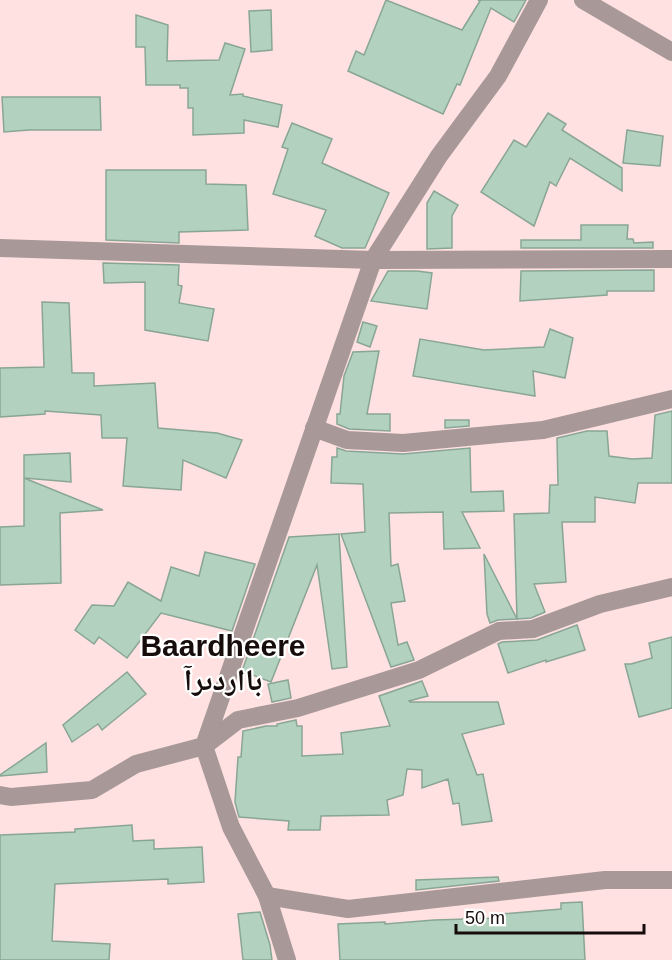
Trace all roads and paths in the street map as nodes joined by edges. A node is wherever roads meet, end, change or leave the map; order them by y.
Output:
1 (539, 0) edge
2 (583, 0) edge
3 (672, 52) edge
4 (0, 248) edge
5 (672, 259) edge
6 (373, 260) junction
7 (672, 399) edge
8 (314, 428) junction
9 (672, 587) edge
10 (204, 746) junction
11 (0, 795) edge
12 (672, 880) edge
13 (267, 896) junction
14 (287, 960) edge

1 - 6 street
2 - 3 street
4 - 6 street
5 - 6 street
6 - 8 street
7 - 8 street
8 - 10 street
9 - 10 street
10 - 11 street
10 - 13 street
12 - 13 street
13 - 14 street

